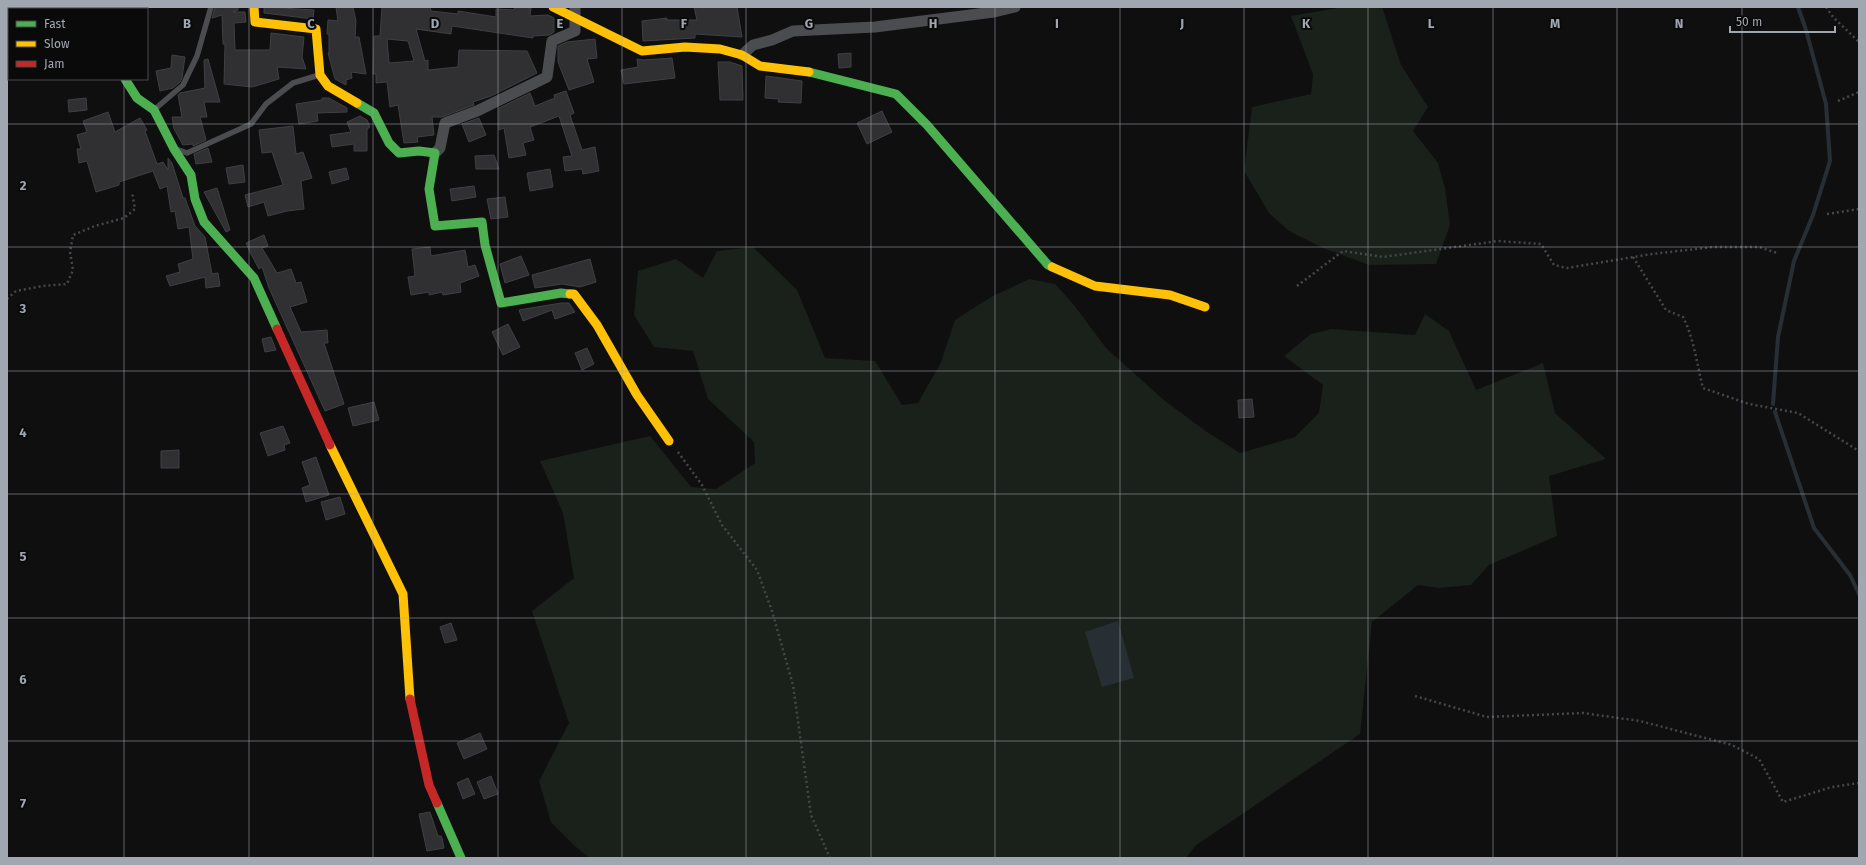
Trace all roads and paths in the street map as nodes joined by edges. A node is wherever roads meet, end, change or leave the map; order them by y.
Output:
1 (211, 7) edge
2 (254, 7) edge
3 (553, 7) edge
4 (575, 7) edge
5 (1015, 7) edge
6 (1826, 7) edge
7 (1859, 42) edge
8 (742, 55) junction
9 (320, 75) junction
10 (126, 80) edge
11 (1859, 92) edge
12 (1838, 101) dead end
13 (154, 110) junction
14 (174, 149) junction
15 (435, 153) junction
16 (132, 192) dead end
17 (1859, 209) edge
18 (1827, 214) dead end
19 (1777, 253) dead end
20 (1633, 258) junction
21 (1297, 286) dead end
22 (7, 299) edge
23 (1205, 307) dead end
24 (669, 441) joint
25 (1859, 451) edge
26 (1415, 696) dead end
27 (1859, 783) edge
28 (461, 858) edge
29 (830, 858) edge

1 - 13 lane
2 - 9 street
3 - 8 street
4 - 15 street
5 - 8 street
6 - 7 path
8 - 23 street
9 - 14 lane
9 - 15 street
10 - 13 street
11 - 12 path
13 - 14 street
14 - 28 street
15 - 24 street
16 - 22 path
17 - 18 path
19 - 20 path
20 - 21 path
20 - 25 path
24 - 29 path
26 - 27 path

